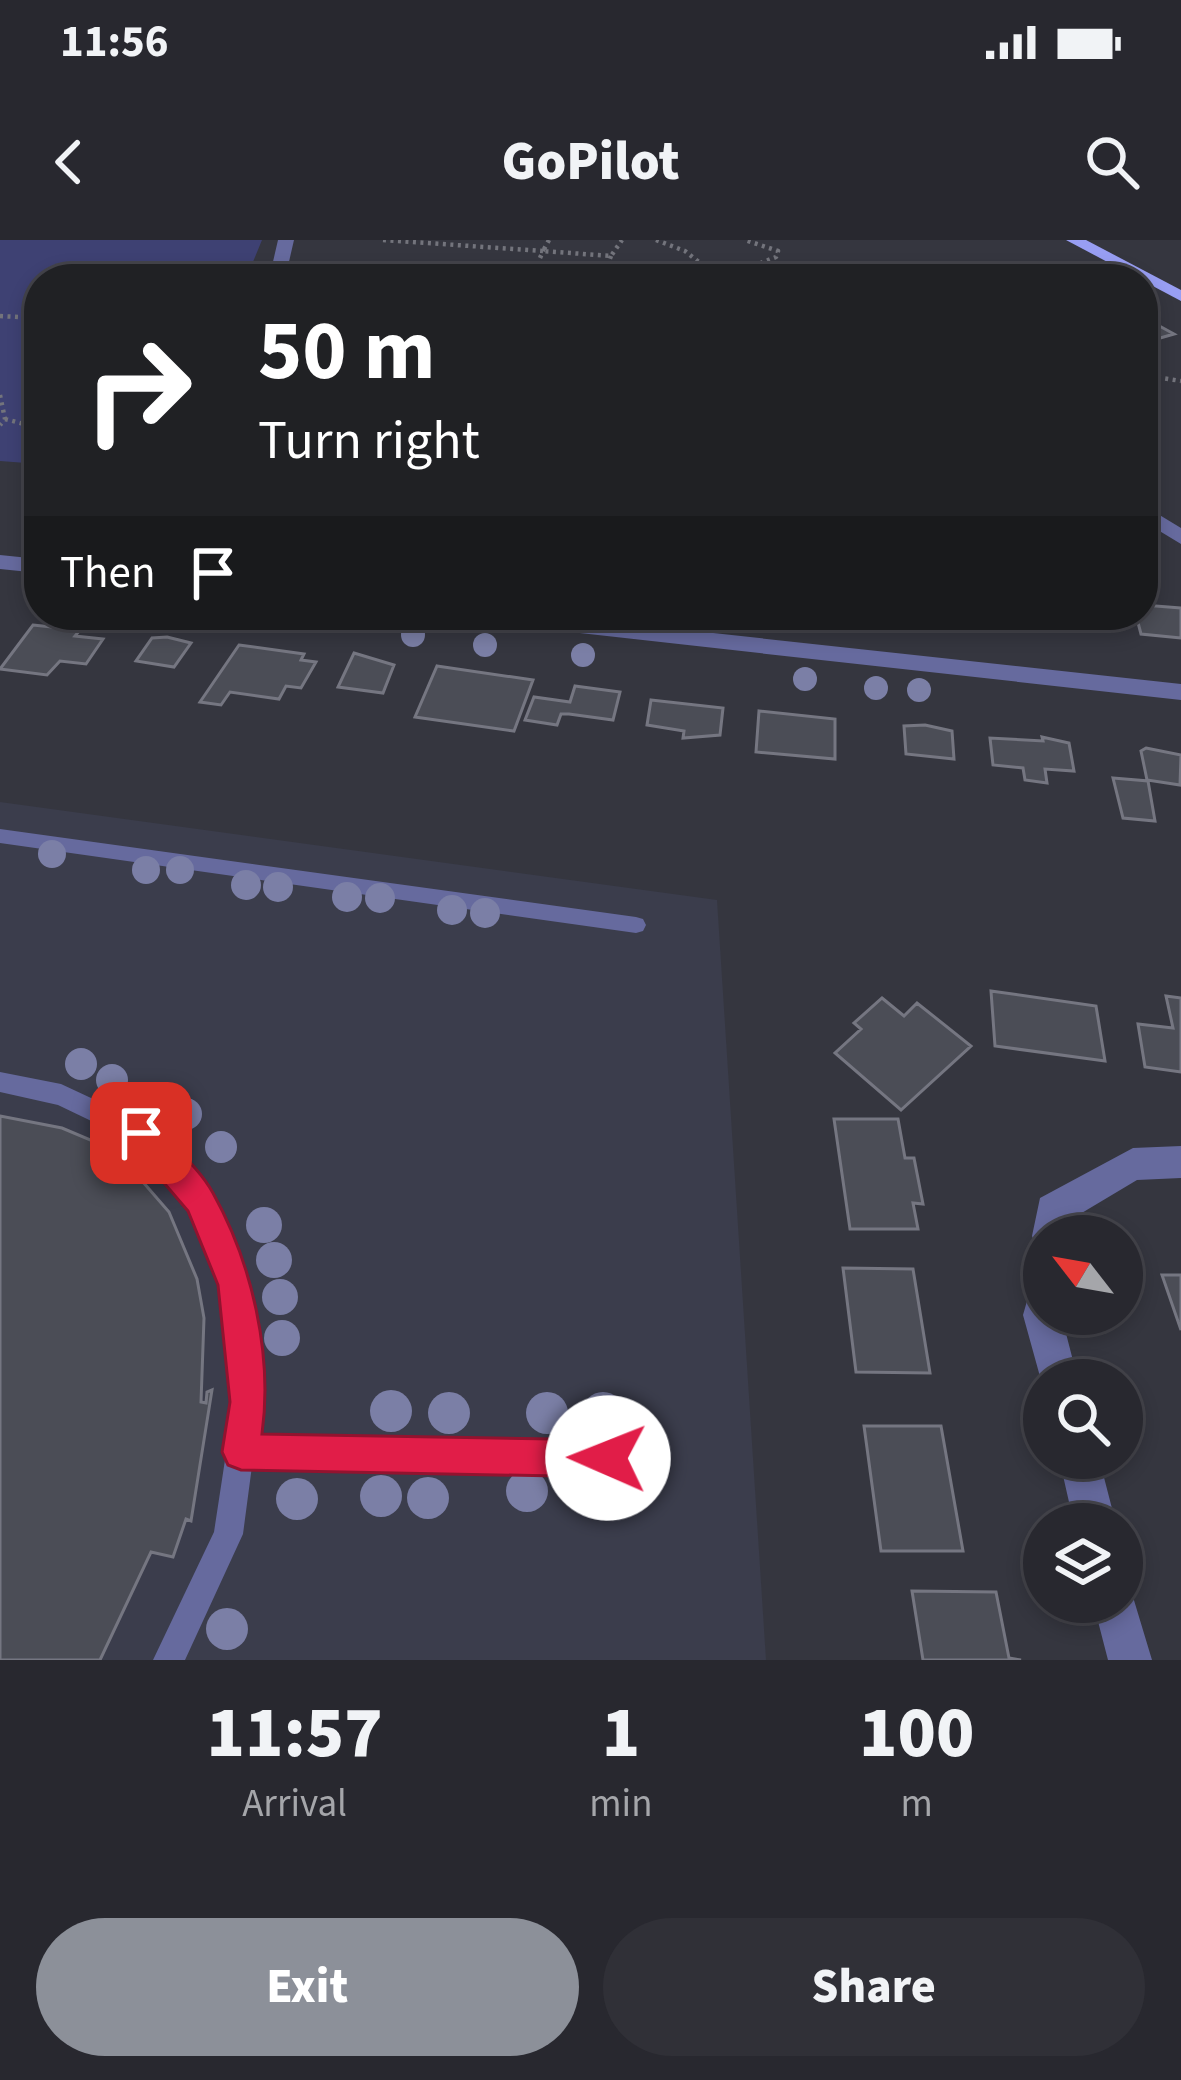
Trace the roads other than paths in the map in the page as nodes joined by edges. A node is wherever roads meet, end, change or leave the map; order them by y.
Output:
1 (1074, 240) edge
2 (1120, 264) edge
3 (617, 630) edge
4 (1181, 692) edge
5 (0, 836) edge
6 (636, 925) dead end
7 (0, 1082) edge
8 (1181, 1162) edge
9 (1053, 1215) edge
10 (241, 1452) junction
11 (646, 1459) dead end
12 (1120, 1623) edge
13 (169, 1660) edge
14 (1130, 1660) edge

1 - 2 main road
3 - 4 street
5 - 6 lane
7 - 10 lane
8 - 9 street
10 - 11 lane
10 - 13 lane
12 - 14 street

